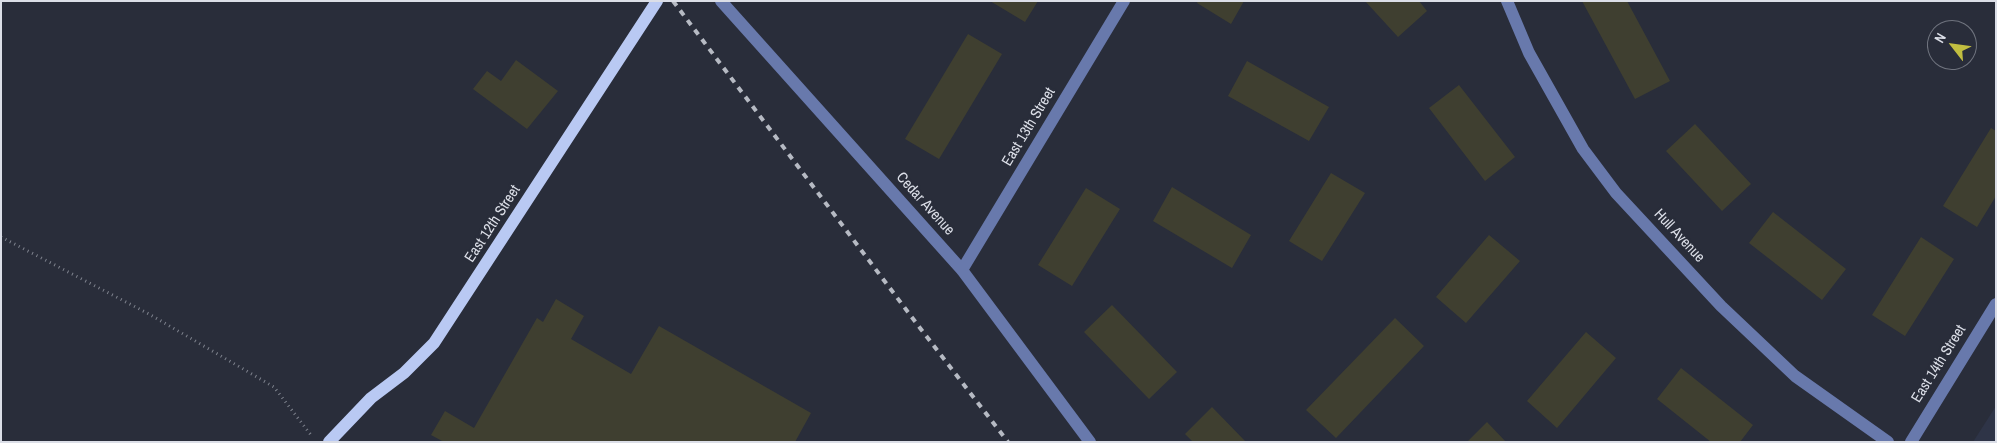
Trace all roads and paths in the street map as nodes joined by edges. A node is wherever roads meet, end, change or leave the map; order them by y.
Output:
1 (657, 1) edge
2 (721, 1) edge
3 (1124, 1) edge
4 (1507, 1) edge
5 (1, 237) edge
6 (962, 270) junction
7 (1996, 304) edge
8 (316, 442) edge
9 (329, 442) edge
10 (1090, 442) edge
11 (1888, 442) edge
12 (1911, 442) edge

1 - 9 main road, East 12th Street
2 - 6 street, Cedar Avenue
3 - 6 street, East 13th Street
4 - 11 street, Hull Avenue
5 - 8 path
6 - 10 street, Cedar Avenue
7 - 12 street, East 14th Street

